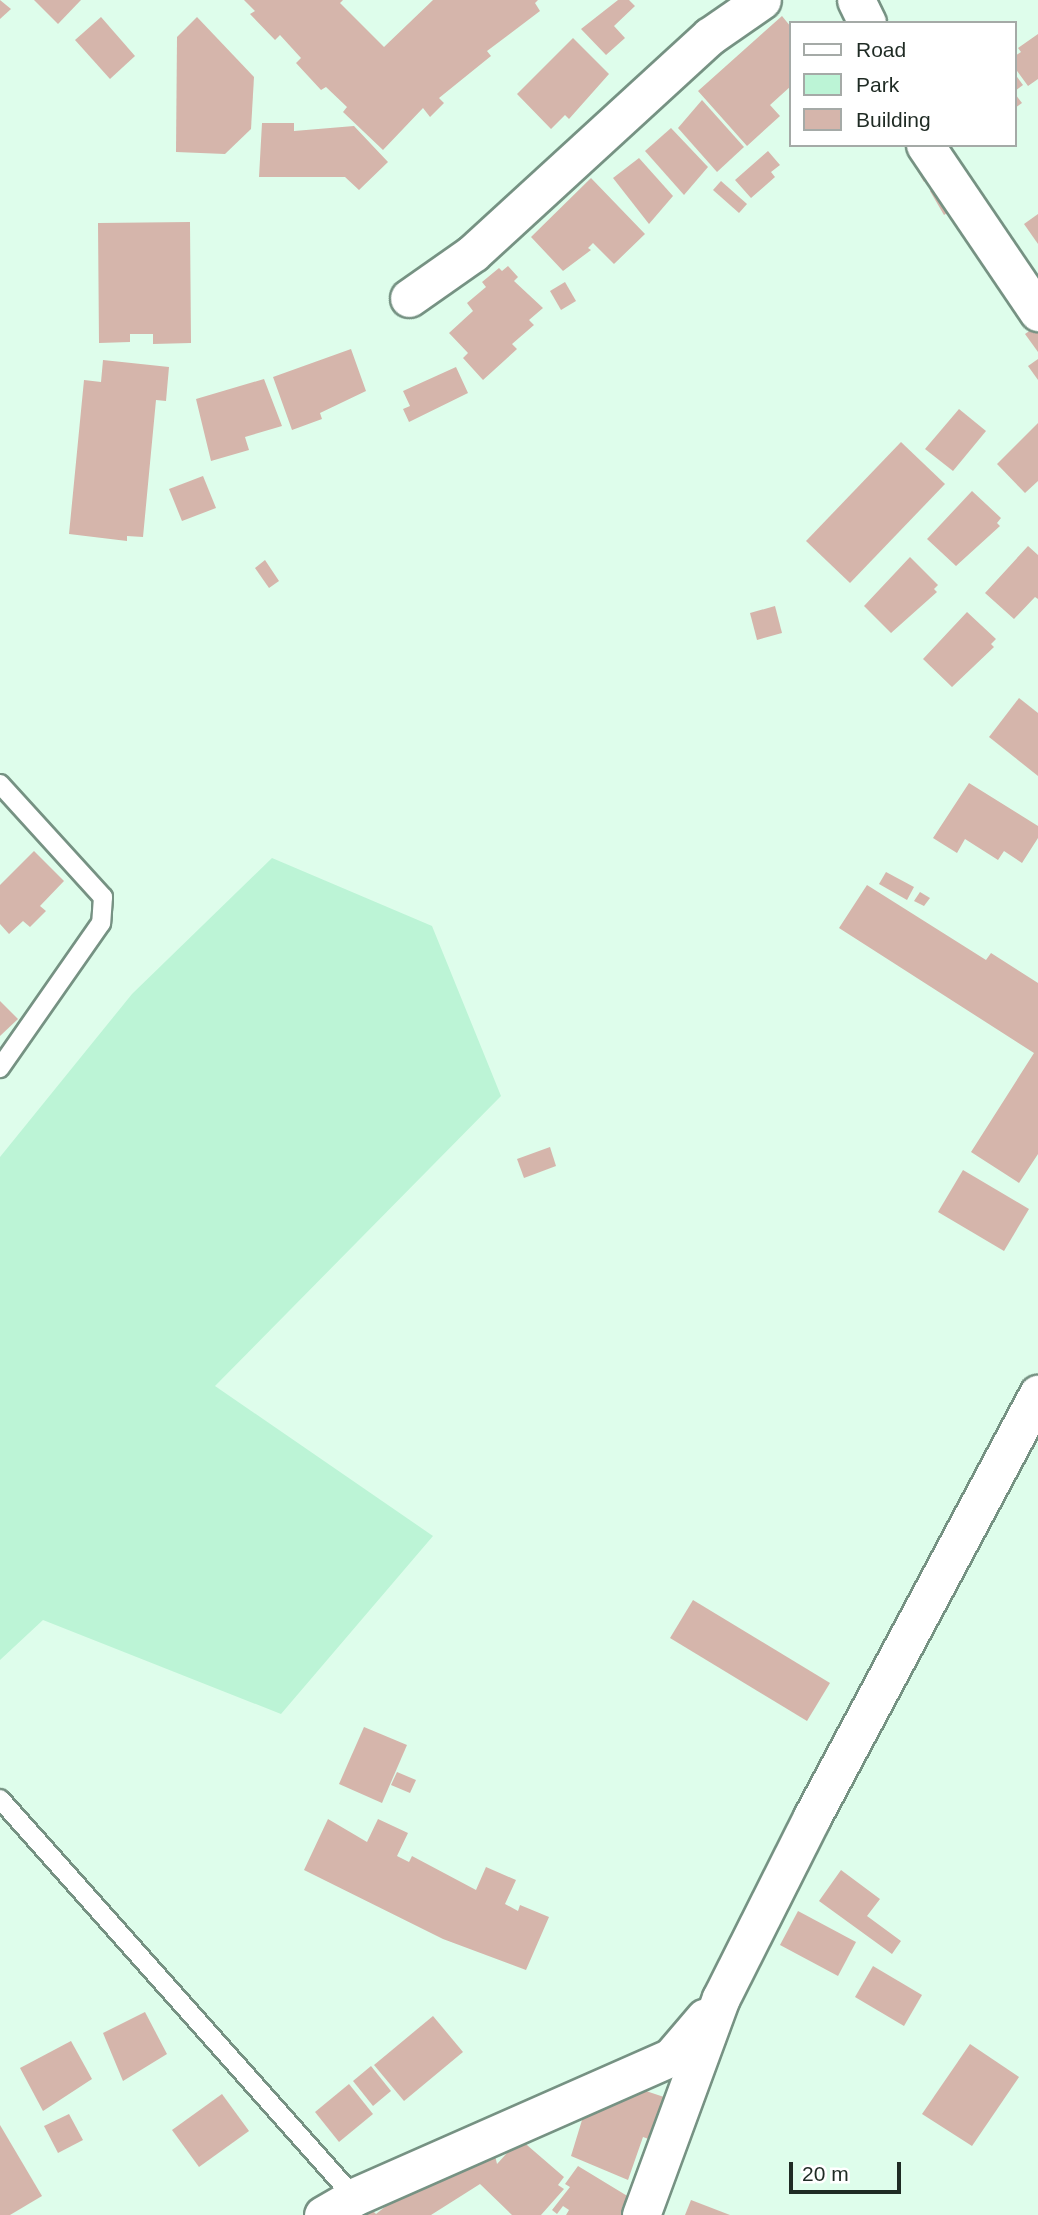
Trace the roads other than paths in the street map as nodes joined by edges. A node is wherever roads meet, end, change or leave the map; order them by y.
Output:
1 (762, 0) edge
2 (856, 0) edge
3 (866, 21) edge
4 (926, 147) edge
5 (409, 298) dead end
6 (1038, 312) edge
7 (0, 784) edge
8 (0, 1068) edge
9 (1038, 1394) edge
10 (0, 1799) edge
11 (721, 1998) junction
12 (354, 2197) junction
13 (323, 2215) edge
14 (641, 2215) edge

1 - 5 street
2 - 3 street
4 - 6 street
7 - 8 lane
9 - 11 street
10 - 12 lane
11 - 12 street
11 - 14 street
12 - 13 street

